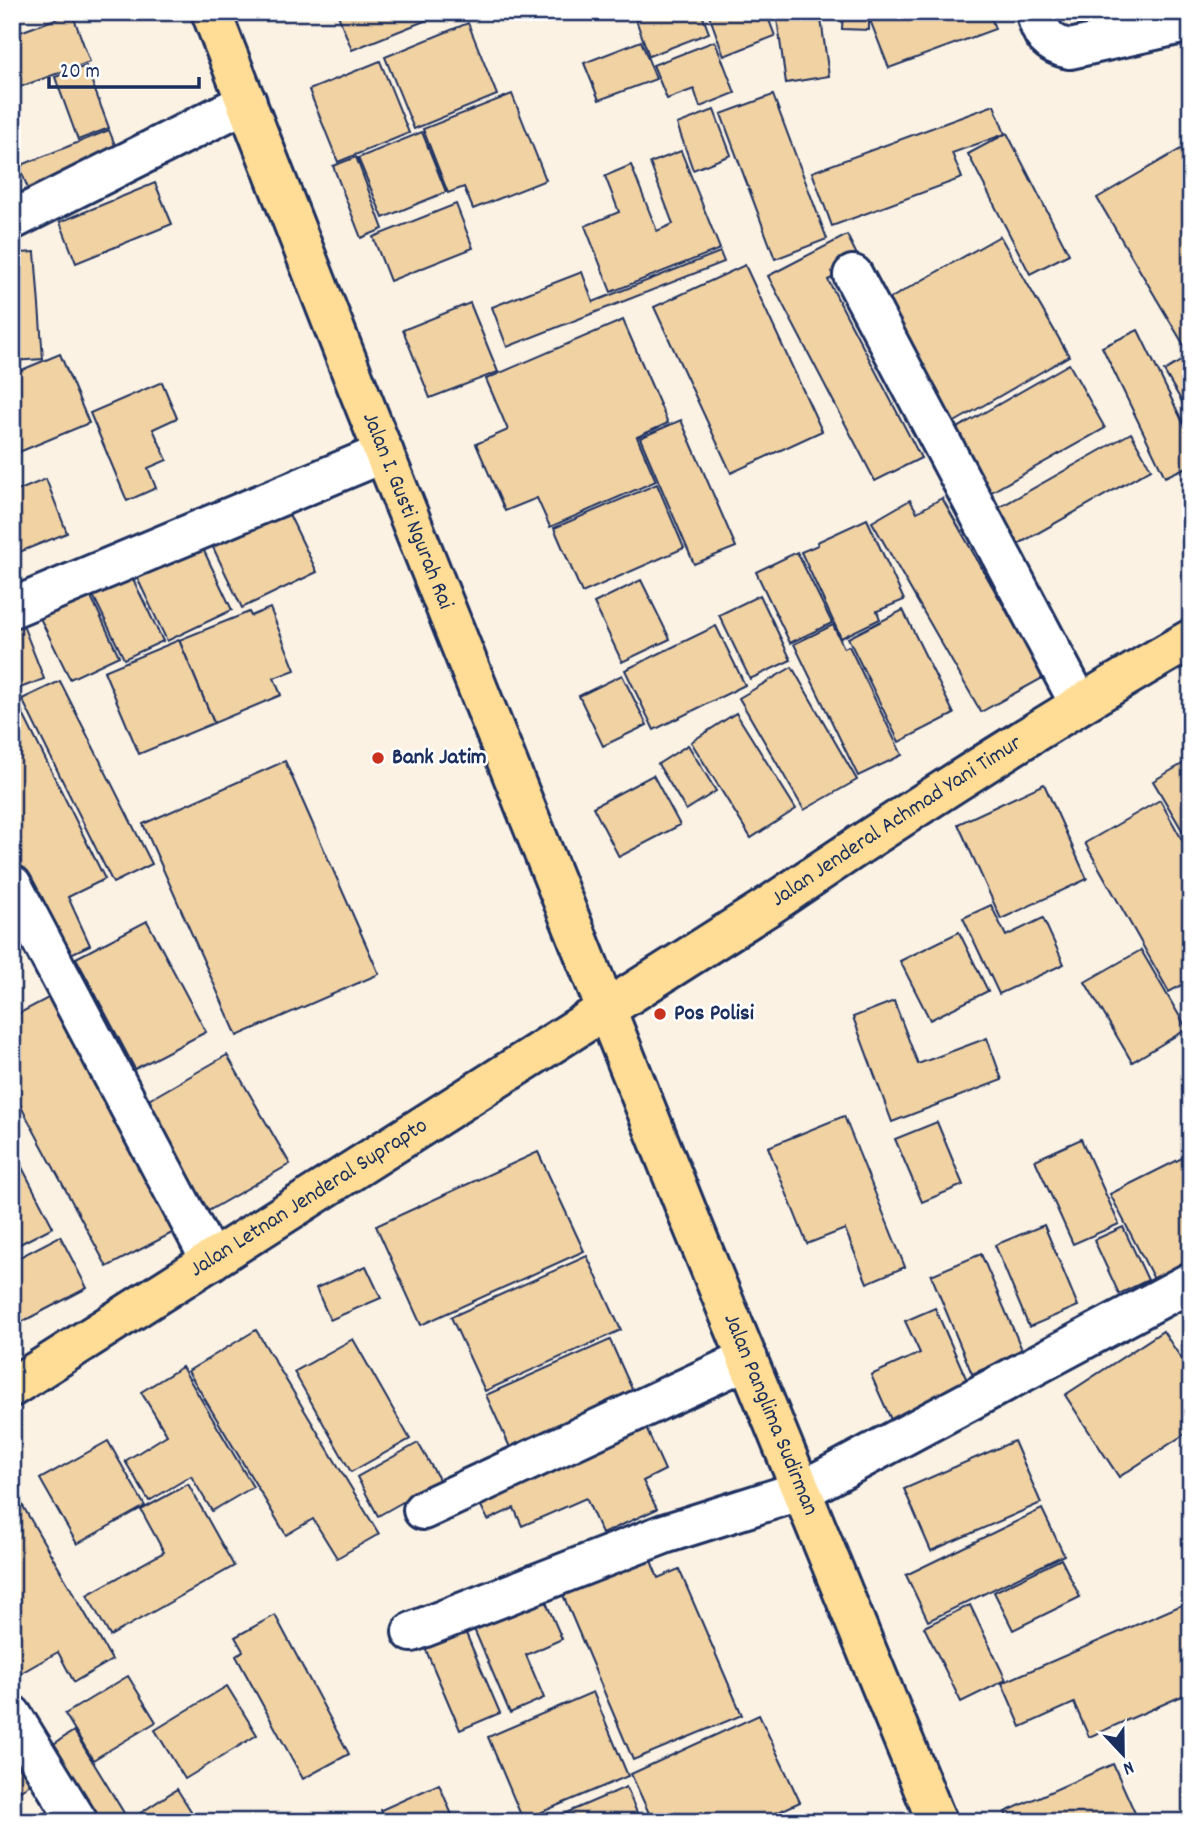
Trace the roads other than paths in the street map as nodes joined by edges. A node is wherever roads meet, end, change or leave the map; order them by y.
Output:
1 (211, 12) edge
2 (1036, 12) edge
3 (1191, 22) edge
4 (247, 102) junction
5 (12, 220) edge
6 (853, 275) dead end
7 (384, 453) junction
8 (12, 608) edge
9 (1191, 639) edge
10 (1079, 703) junction
11 (12, 885) edge
12 (606, 1007) junction
13 (211, 1261) junction
14 (1191, 1282) edge
15 (748, 1359) junction
16 (12, 1387) edge
17 (803, 1490) junction
18 (423, 1510) dead end
19 (412, 1632) dead end
20 (12, 1715) edge
21 (79, 1822) edge
22 (937, 1822) edge

1 - 4 main road, Jalan I. Gusti Ngurah Rai
2 - 3 street
4 - 5 street
4 - 7 main road, Jalan I. Gusti Ngurah Rai
6 - 10 street
7 - 8 street
7 - 12 main road, Jalan I. Gusti Ngurah Rai
9 - 10 main road, Jalan Jenderal Achmad Yani Timur
10 - 12 main road, Jalan Jenderal Achmad Yani Timur
11 - 13 street
12 - 13 main road, Jalan Letnan Jenderal Suprapto
12 - 15 main road, Jalan Panglima Sudirman
13 - 16 main road, Jalan Letnan Jenderal Suprapto
14 - 17 street
15 - 17 main road, Jalan Panglima Sudirman
15 - 18 street
17 - 19 street
17 - 22 main road, Jalan Panglima Sudirman
20 - 21 street

